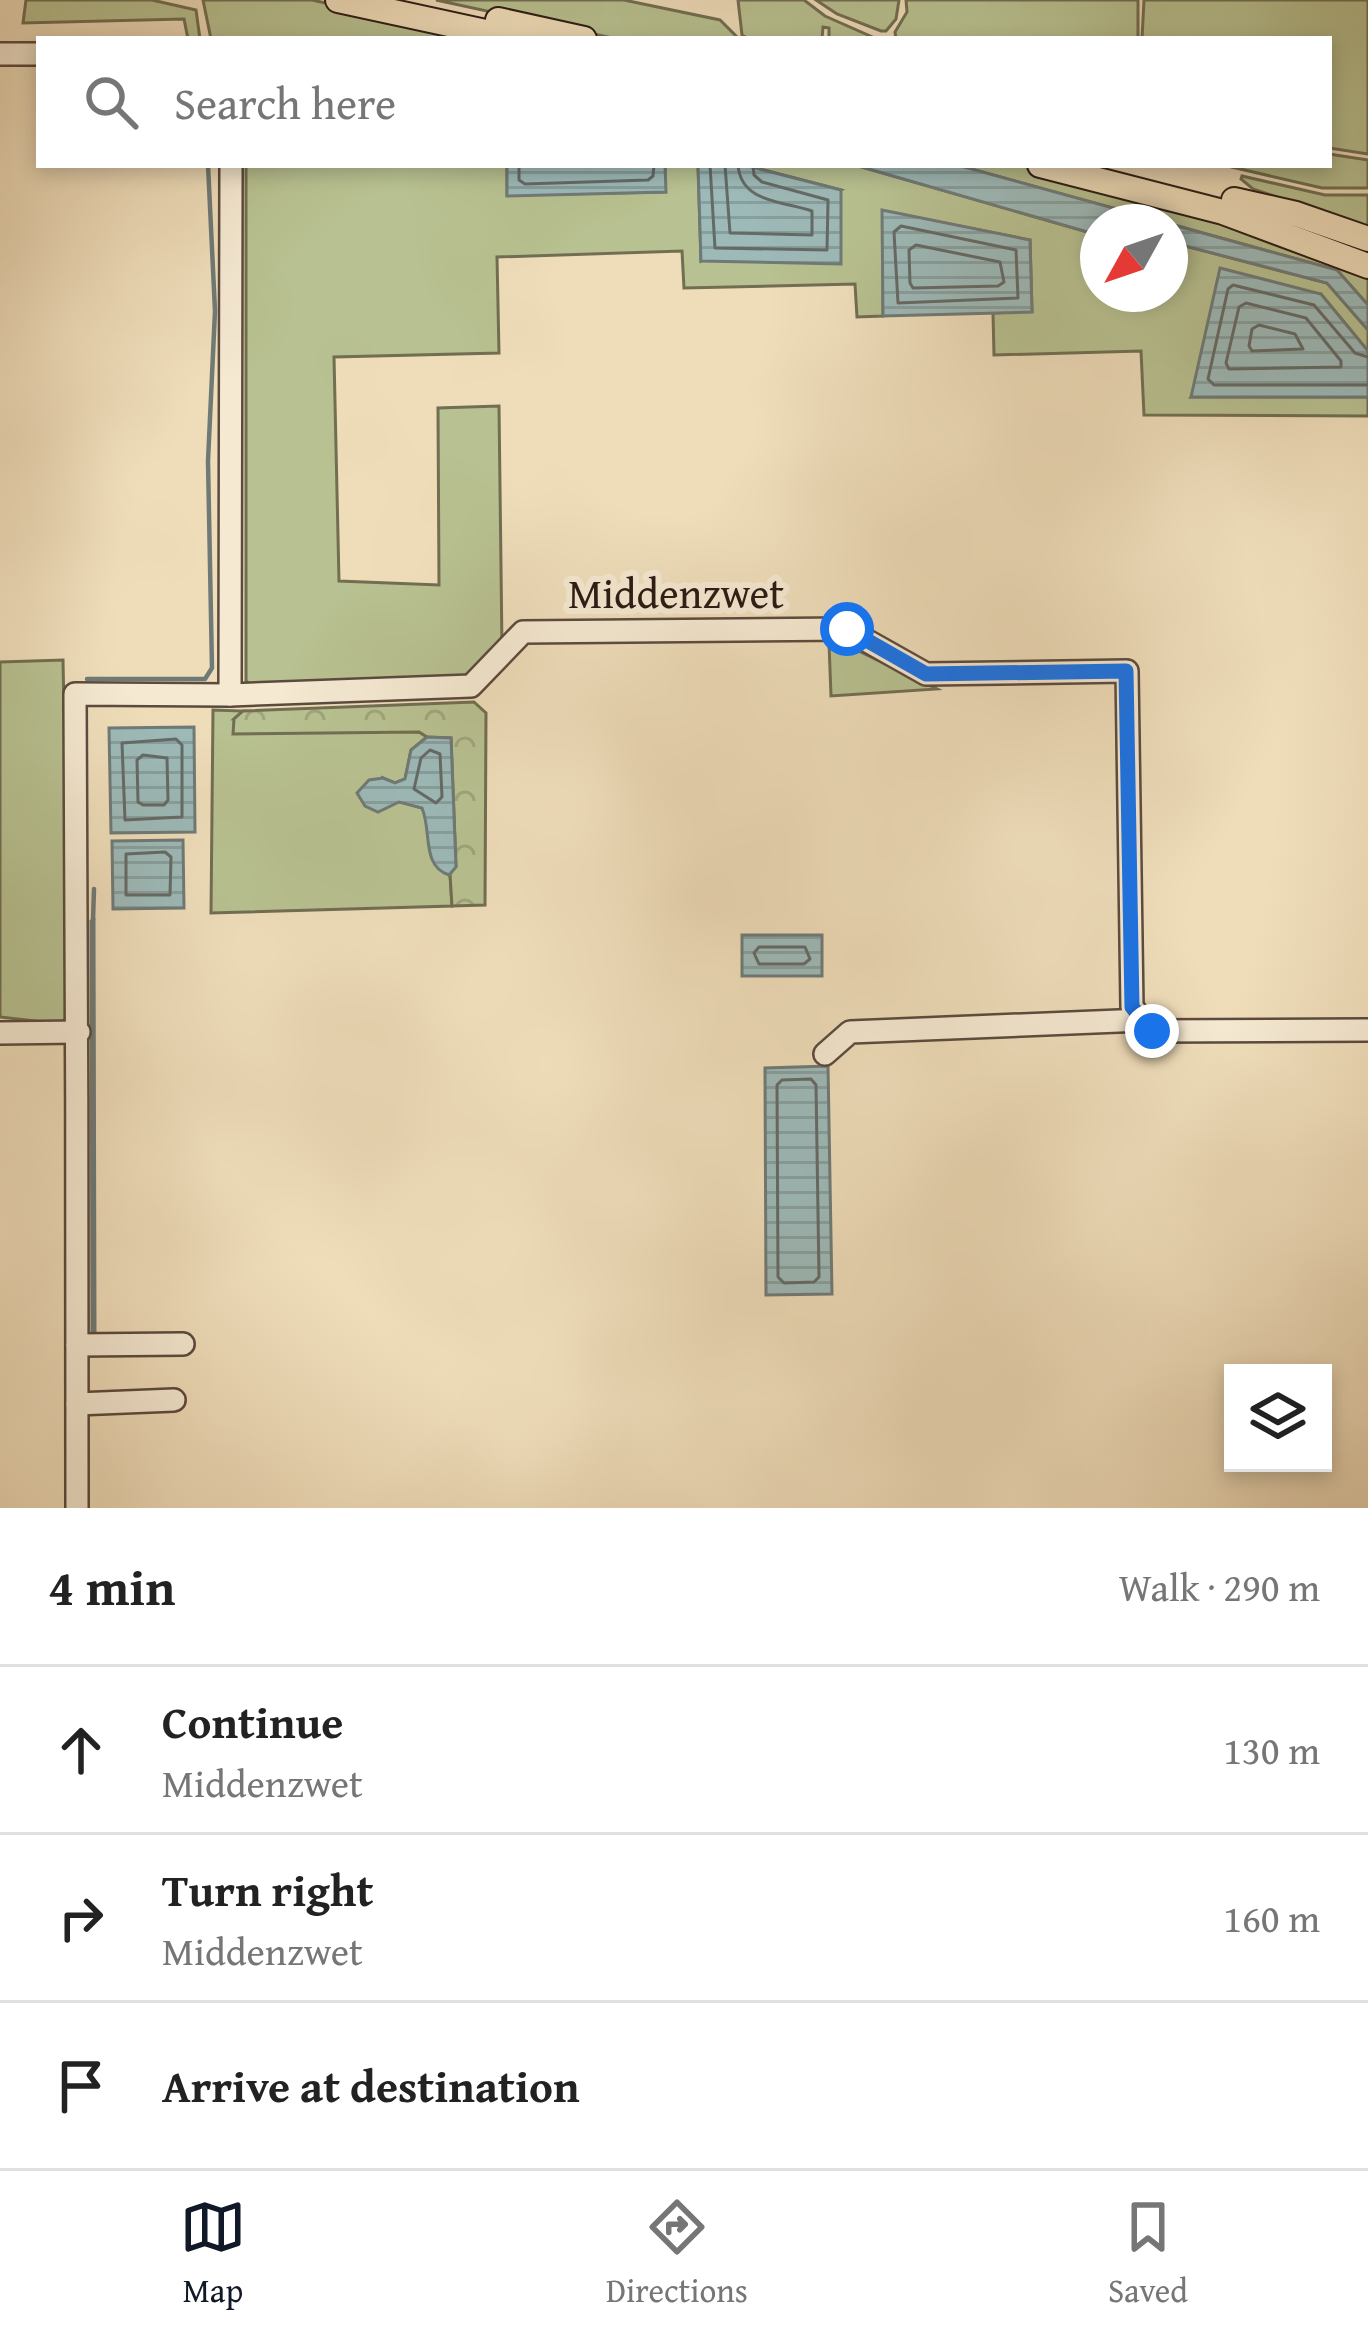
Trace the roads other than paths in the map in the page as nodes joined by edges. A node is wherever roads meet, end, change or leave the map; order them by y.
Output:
1 (338, 0) edge
2 (408, 0) edge
3 (504, 36) edge
4 (570, 36) edge
5 (0, 54) edge
6 (36, 54) edge
7 (231, 168) edge
8 (1052, 168) edge
9 (1110, 168) edge
10 (1368, 239) edge
11 (1368, 266) edge
12 (230, 694) junction
13 (1143, 1020) junction
14 (1368, 1030) edge
15 (79, 1032) junction
16 (0, 1033) edge
17 (825, 1054) dead end
18 (182, 1344) dead end
19 (77, 1346) junction
20 (174, 1400) dead end
21 (76, 1403) junction
22 (77, 1508) edge

1 - 3 main road
2 - 4 main road
5 - 6 street
7 - 12 street
8 - 11 main road
9 - 10 main road
12 - 13 street, Middenzwet
12 - 15 street, Middenzwet
13 - 14 street
13 - 17 street
15 - 16 street
15 - 19 street, Middenzwet
18 - 19 street
19 - 21 street, Middenzwet
20 - 21 street
21 - 22 street, Middenzwet

